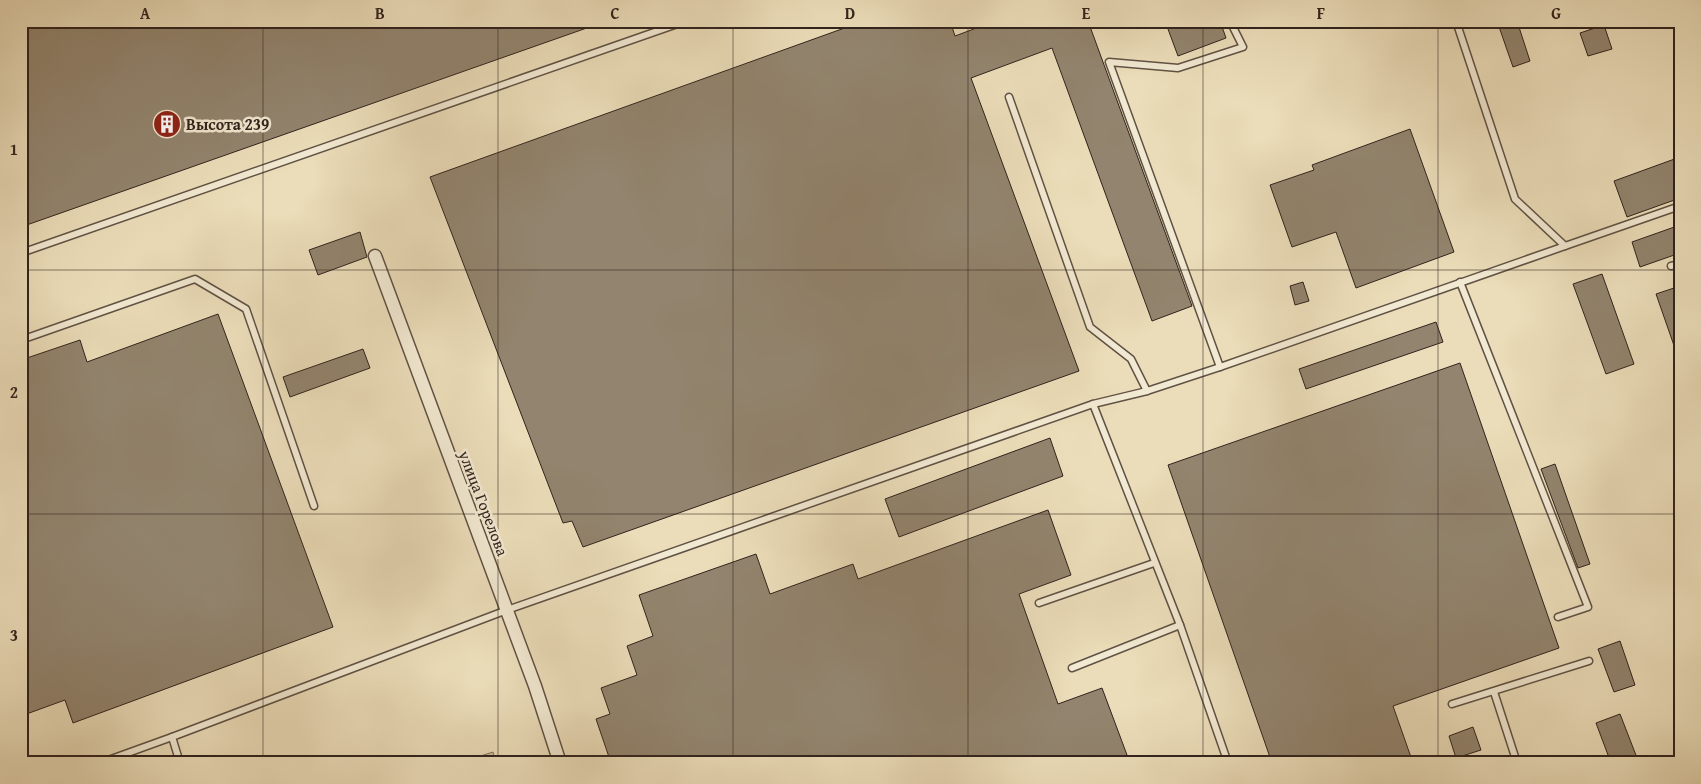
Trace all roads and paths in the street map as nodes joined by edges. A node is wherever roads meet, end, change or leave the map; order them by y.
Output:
1 (686, 21) edge
2 (1230, 21) edge
3 (1456, 21) edge
4 (1009, 97) dead end
5 (1680, 206) edge
6 (1565, 246) junction
7 (21, 253) edge
8 (375, 256) dead end
9 (1680, 264) edge
10 (1671, 266) dead end
11 (1460, 282) junction
12 (21, 340) edge
13 (1220, 367) junction
14 (1147, 391) junction
15 (1093, 404) junction
16 (314, 506) dead end
17 (1154, 563) junction
18 (1039, 603) dead end
19 (507, 610) junction
20 (1558, 617) dead end
21 (1180, 625) junction
22 (1589, 661) dead end
23 (1072, 668) dead end
24 (1494, 692) junction
25 (1452, 704) dead end
26 (172, 738) junction
27 (100, 763) edge
28 (180, 763) edge
29 (560, 763) edge
30 (1228, 763) edge
31 (1517, 763) edge

1 - 7 lane
2 - 13 lane
3 - 6 lane
4 - 14 lane
5 - 6 lane
6 - 11 lane
8 - 19 street, улица Горелова
9 - 10 lane
11 - 13 lane
11 - 20 lane
12 - 16 lane
13 - 14 lane
14 - 15 lane
15 - 17 lane
15 - 19 lane
17 - 18 lane
17 - 21 lane
19 - 26 lane
19 - 29 street, улица Горелова
21 - 23 lane
21 - 30 lane
22 - 24 lane
24 - 25 lane
24 - 31 lane
26 - 27 lane
26 - 28 lane

